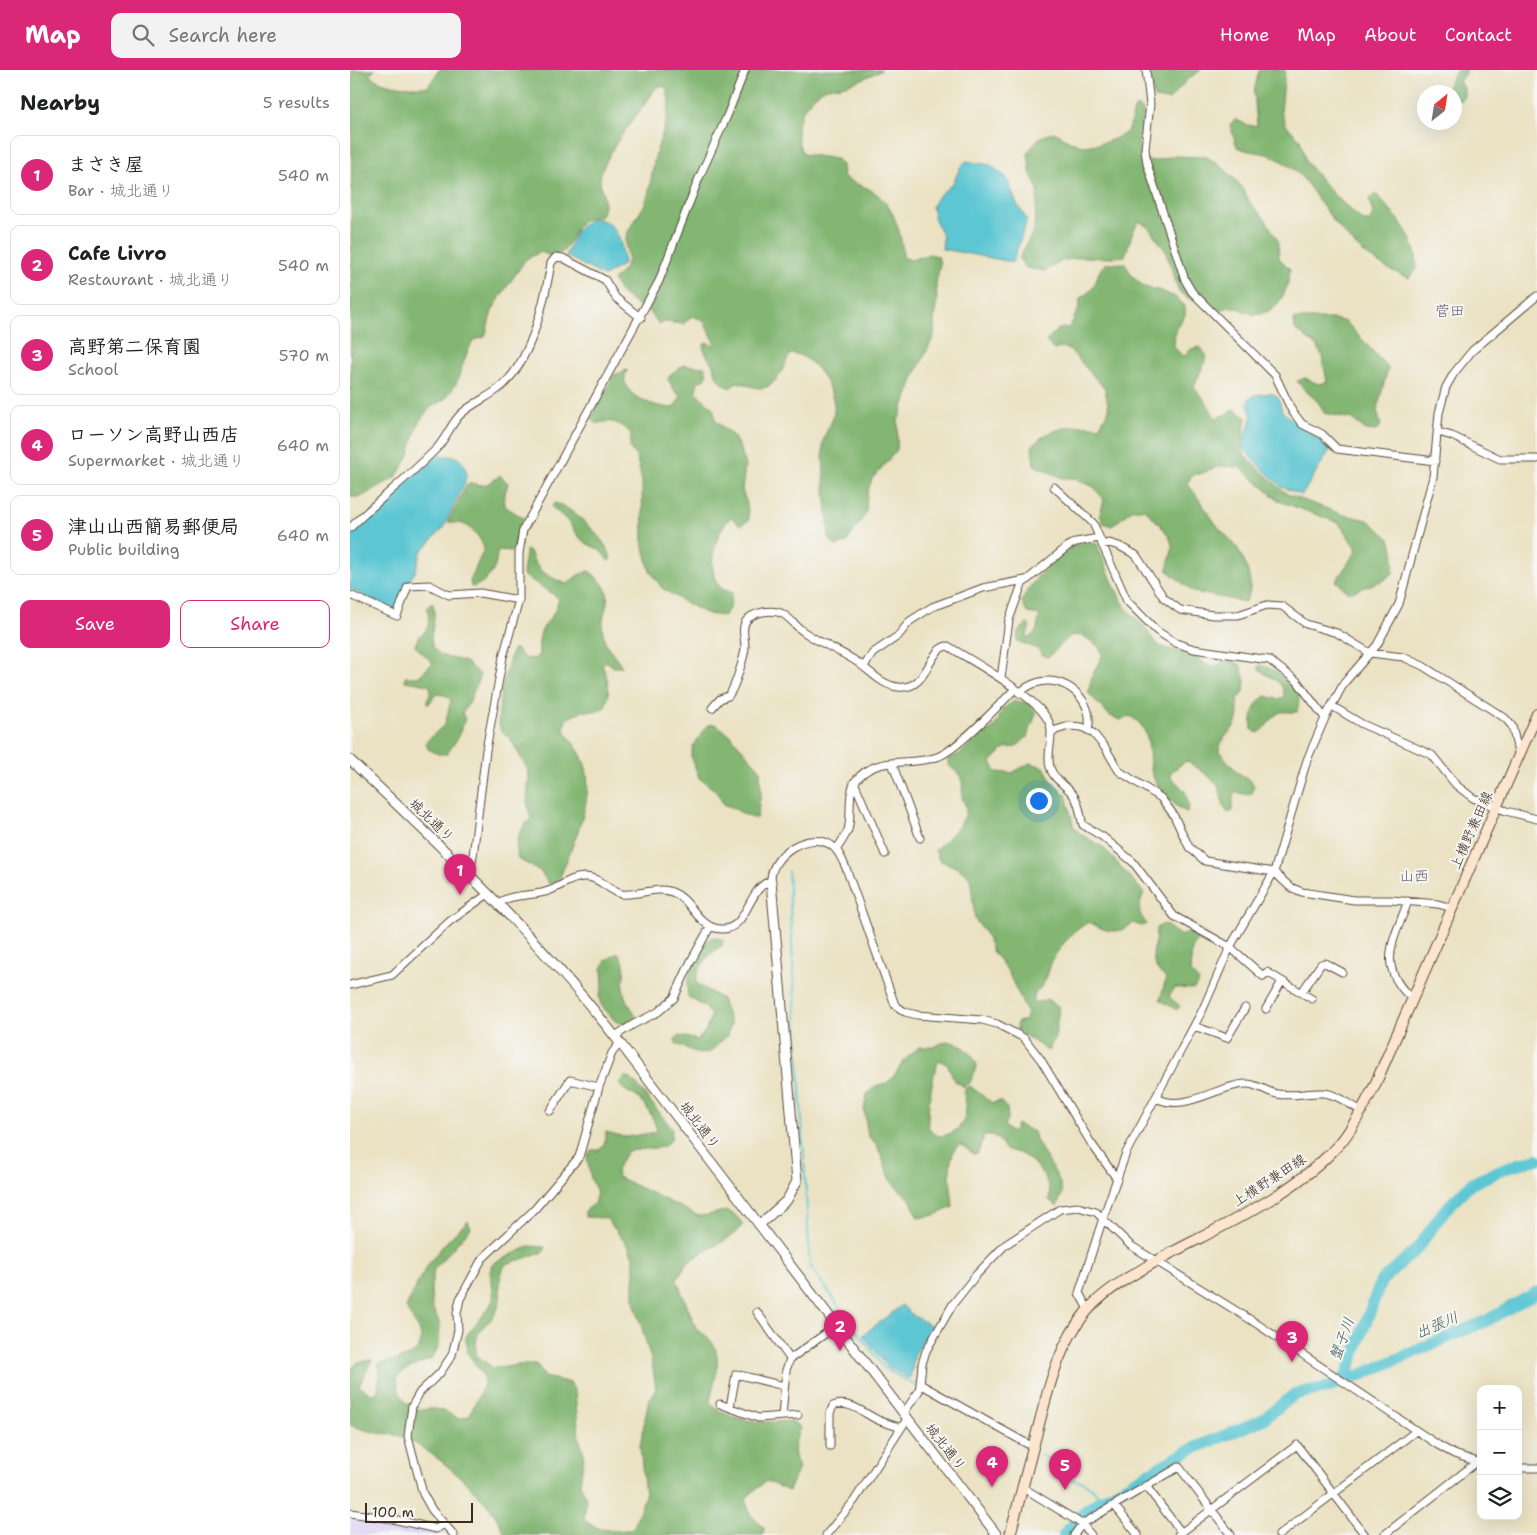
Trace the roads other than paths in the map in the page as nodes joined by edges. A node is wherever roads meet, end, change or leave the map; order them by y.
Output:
1 (745, 70) edge
2 (1146, 70) edge
3 (1537, 296) edge
4 (641, 318) junction
5 (1438, 432) junction
6 (1537, 459) edge
7 (1435, 461) junction
8 (1054, 487) dead end
9 (350, 528) edge
10 (1101, 541) junction
11 (1026, 580) junction
12 (350, 595) edge
13 (519, 600) junction
14 (1370, 654) junction
15 (864, 666) junction
16 (1002, 678) junction
17 (1016, 692) junction
18 (1332, 706) junction
19 (712, 708) dead end
20 (1537, 714) edge
21 (1325, 718) junction
22 (1088, 730) junction
23 (1051, 734) junction
24 (1519, 756) junction
25 (350, 760) edge
26 (892, 763) junction
27 (854, 782) junction
28 (1496, 808) junction
29 (1537, 819) edge
30 (920, 838) dead end
31 (836, 850) junction
32 (885, 854) dead end
33 (466, 872) junction
34 (1274, 872) junction
35 (771, 881) junction
36 (488, 894) junction
37 (1408, 901) junction
38 (498, 904) junction
39 (1452, 908) junction
40 (710, 926) junction
41 (1230, 947) junction
42 (1342, 972) dead end
43 (1282, 981) junction
44 (350, 985) edge
45 (1302, 992) junction
46 (1312, 999) dead end
47 (1412, 999) junction
48 (1245, 1008) dead end
49 (1266, 1009) dead end
50 (1194, 1026) junction
51 (618, 1040) junction
52 (598, 1087) junction
53 (1156, 1098) junction
54 (550, 1111) dead end
55 (1362, 1111) junction
56 (1117, 1179) junction
57 (1103, 1218) junction
58 (759, 1224) junction
59 (1157, 1261) junction
60 (1088, 1309) junction
61 (757, 1312) dead end
62 (836, 1326) junction
63 (790, 1359) junction
64 (920, 1384) junction
65 (784, 1386) junction
66 (720, 1404) dead end
67 (730, 1407) junction
68 (782, 1416) junction
69 (798, 1416) dead end
70 (905, 1416) junction
71 (901, 1428) junction
72 (1416, 1431) junction
73 (830, 1446) dead end
74 (1033, 1447) junction
75 (1477, 1462) edge
76 (1477, 1465) edge
77 (1522, 1468) edge
78 (1537, 1468) edge
79 (1146, 1486) junction
80 (1022, 1487) junction
81 (1334, 1494) junction
82 (1114, 1505) junction
83 (1212, 1509) junction
84 (350, 1513) edge
85 (444, 1524) junction
86 (1082, 1524) junction
87 (1179, 1534) edge
88 (454, 1535) edge
89 (826, 1535) edge
90 (997, 1535) edge
91 (1010, 1535) edge
92 (1074, 1535) edge
93 (1091, 1535) edge
94 (1138, 1535) edge
95 (1231, 1535) edge
96 (1279, 1535) edge
97 (1365, 1535) edge
98 (1384, 1535) edge

1 - 4 street
2 - 7 street
3 - 5 street
4 - 9 street
4 - 13 street
5 - 6 street
5 - 7 street
7 - 14 street
8 - 10 street
10 - 11 street
10 - 14 street
10 - 21 street
11 - 15 street
11 - 16 street
12 - 13 street
13 - 33 street
14 - 18 street
14 - 24 street
15 - 16 street
15 - 19 street
16 - 17 street
17 - 22 street
17 - 23 street
17 - 26 street
18 - 21 street
18 - 28 street
20 - 24 main road, 上横野兼田線
21 - 34 street
22 - 23 street
22 - 34 street
23 - 41 street
24 - 28 main road, 上横野兼田線
25 - 33 street, 城北通り
26 - 27 street
26 - 30 street
27 - 31 street
27 - 32 street
28 - 29 street
28 - 39 main road, 上横野兼田線
31 - 35 street
31 - 56 street
33 - 36 street, 城北通り
34 - 37 street
34 - 41 street
35 - 40 street
35 - 58 street
36 - 38 street, 城北通り
36 - 44 street
37 - 39 street
37 - 47 street
38 - 40 street
38 - 51 street, 城北通り
39 - 47 main road, 上横野兼田線
40 - 51 street
41 - 43 street
41 - 50 street
42 - 45 street
43 - 45 street
43 - 49 street
45 - 46 street
47 - 55 main road, 上横野兼田線
48 - 50 street
50 - 53 street
51 - 52 street
51 - 58 street, 城北通り
52 - 54 street
52 - 85 street
53 - 55 street
53 - 56 street
55 - 59 main road, 上横野兼田線
56 - 57 street
57 - 59 street
57 - 60 street
57 - 64 street
58 - 62 street, 城北通り
59 - 60 main road, 上横野兼田線
59 - 72 street
60 - 74 main road, 上横野兼田線
61 - 63 street
62 - 63 street
62 - 70 street, 城北通り
63 - 65 street
64 - 70 street
64 - 74 street
65 - 67 street
65 - 68 street
66 - 67 street
67 - 68 street
68 - 69 street
70 - 71 street
70 - 90 street, 城北通り
71 - 73 street
71 - 89 street
72 - 75 street
72 - 81 street
74 - 80 main road, 上横野兼田線
76 - 98 street
77 - 78 street
79 - 82 street
79 - 83 street
79 - 87 street
80 - 86 street
80 - 91 main road, 上横野兼田線
81 - 83 street
81 - 96 street
81 - 97 street
82 - 86 street
82 - 94 street
83 - 87 street
83 - 95 street
84 - 85 street
85 - 88 street
86 - 92 street
86 - 93 street

